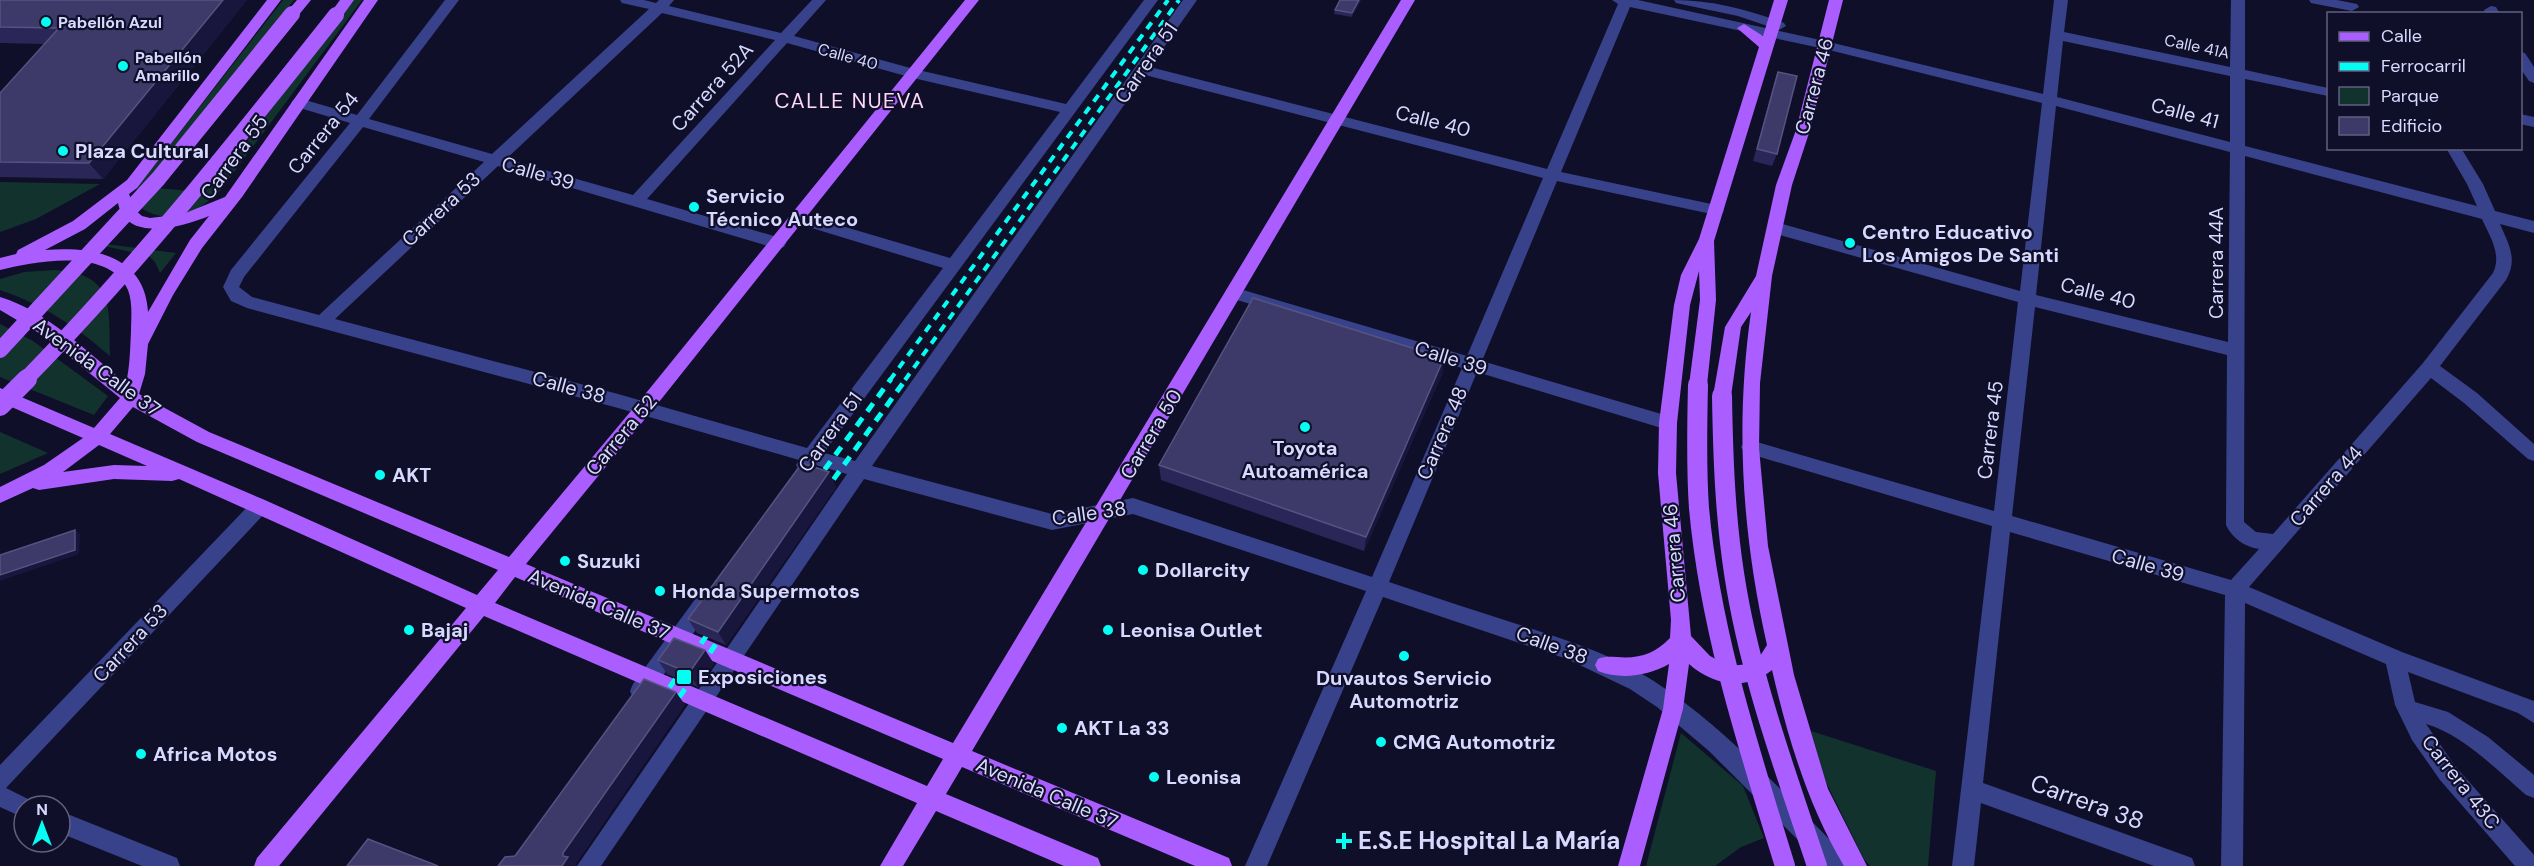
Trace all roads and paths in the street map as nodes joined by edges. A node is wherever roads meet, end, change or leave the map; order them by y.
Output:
1 (274, 0) edge
2 (304, 0) edge
3 (347, 0) edge
4 (371, 0) edge
5 (452, 0) edge
6 (627, 0) edge
7 (819, 0) edge
8 (972, 0) edge
9 (1151, 0) edge
10 (1190, 0) edge
11 (1408, 0) edge
12 (1681, 0) edge
13 (1781, 0) edge
14 (1836, 0) edge
15 (2061, 0) edge
16 (2238, 0) edge
17 (2316, 0) edge
18 (1623, 1) edge
19 (663, 4) edge
20 (2352, 7) edge
21 (1744, 28) joint
22 (1770, 35) junction
23 (2057, 36) junction
24 (784, 38) junction
25 (1825, 45) junction
26 (2522, 59) edge
27 (1141, 69) junction
28 (913, 73) junction
29 (2237, 73) junction
30 (2534, 78) edge
31 (2327, 93) edge
32 (2050, 100) junction
33 (298, 103) junction
34 (1070, 110) junction
35 (1337, 119) junction
36 (360, 121) junction
37 (2237, 149) junction
38 (2454, 150) edge
39 (493, 160) junction
40 (1552, 175) junction
41 (132, 184) junction
42 (236, 193) junction
43 (636, 202) junction
44 (1716, 210) junction
45 (2490, 215) junction
46 (798, 218) junction
47 (2534, 227) edge
48 (1775, 228) junction
49 (1707, 238) junction
50 (778, 243) junction
51 (3, 263) edge
52 (954, 265) junction
53 (1764, 276) junction
54 (1233, 293) junction
55 (233, 294) joint
56 (2028, 299) junction
57 (0, 303) edge
58 (323, 321) junction
59 (140, 344) junction
60 (0, 350) edge
61 (2236, 351) junction
62 (1471, 364) junction
63 (2429, 368) junction
64 (0, 395) edge
65 (129, 395) junction
66 (0, 406) edge
67 (643, 408) junction
68 (1668, 423) junction
69 (97, 435) junction
70 (1750, 447) junction
71 (2534, 454) edge
72 (811, 456) junction
73 (860, 470) junction
74 (185, 475) junction
75 (796, 477) edge
76 (5, 493) edge
77 (260, 506) junction
78 (1104, 512) junction
79 (2002, 523) junction
80 (2277, 542) junction
81 (511, 566) junction
82 (1378, 587) junction
83 (715, 588) edge
84 (2235, 590) junction
85 (479, 606) junction
86 (679, 638) junction
87 (1682, 639) junction
88 (1776, 648) junction
89 (2395, 658) junction
90 (729, 660) junction
91 (1605, 665) junction
92 (650, 678) junction
93 (701, 701) junction
94 (2531, 704) edge
95 (1673, 709) junction
96 (2408, 710) junction
97 (624, 712) edge
98 (957, 756) junction
99 (0, 780) edge
100 (2534, 788) edge
101 (1971, 789) junction
102 (931, 799) junction
103 (72, 827) edge
104 (2527, 857) edge
105 (169, 866) edge
106 (265, 866) edge
107 (588, 866) edge
108 (891, 866) edge
109 (1090, 866) edge
110 (1221, 866) edge
111 (1256, 866) edge
112 (1629, 866) edge
113 (1785, 866) edge
114 (1817, 866) edge
115 (1840, 866) edge
116 (1856, 866) edge
117 (1963, 866) edge
118 (2184, 866) edge
119 (2232, 866) edge

1 - 41 main road
2 - 60 main road, bridge
3 - 66 main road, bridge
4 - 33 main road, Carrera 55
5 - 36 street, Carrera 54
6 - 19 street, Calle 40
7 - 24 street, Carrera 52A
8 - 28 main road, Carrera 52
9 - 34 street, Carrera 51
10 - 27 street, Carrera 51
11 - 35 main road, Carrera 50
12 - 22 street, Calle 41
13 - 22 main road, Carrera 46
14 - 25 main road, Carrera 46
15 - 23 street, Carrera 45
16 - 29 street, Carrera 44A
17 - 20 street
18 - 21 street
18 - 40 street, Carrera 48
19 - 24 street, Calle 40
19 - 39 street, Carrera 53
21 - 22 main road
22 - 25 street, Calle 41
22 - 44 main road, Carrera 46
23 - 29 street, Calle 41A
23 - 32 street, Carrera 45
24 - 28 street, Calle 40
24 - 43 street, Carrera 52A
25 - 32 street, Calle 41
25 - 48 main road, Carrera 46
26 - 30 street
27 - 35 street, Calle 40
27 - 73 street, Carrera 51
28 - 34 street, Calle 40
28 - 46 main road, Carrera 52
29 - 31 street, Calle 41A
29 - 37 street, Carrera 44A
32 - 37 street, Calle 41
32 - 56 street, Carrera 45
33 - 36 street, Calle 39
33 - 42 main road, Carrera 55
34 - 52 street, Carrera 51
35 - 40 street, Calle 40
35 - 54 main road, Carrera 50
36 - 39 street, Calle 39
36 - 55 street, Carrera 54
37 - 45 street, Calle 41
37 - 61 street, Carrera 44A
38 - 45 street, Carrera 44
39 - 43 street, Calle 39
39 - 58 street, Carrera 53
40 - 44 street, Calle 40
40 - 62 street, Carrera 48
41 - 42 main road
41 - 51 main road
42 - 59 main road, Carrera 55
43 - 50 street, Calle 39
44 - 49 main road, Carrera 46
45 - 47 street, Calle 41
45 - 63 street, Carrera 44
46 - 50 main road, Carrera 52
46 - 52 street
48 - 53 main road, Carrera 46
48 - 56 street, Calle 40
49 - 68 main road, Carrera 46
49 - 113 main road, Carrera 46, bridge
50 - 67 main road, Carrera 52
51 - 59 main road
52 - 72 street, Carrera 51
53 - 70 main road, Carrera 46
53 - 114 main road, Carrera 46, bridge
54 - 62 street, Calle 39
54 - 78 main road, Carrera 50
55 - 58 street, Calle 38
56 - 61 street, Calle 40
56 - 79 street, Carrera 45
57 - 65 main road, Avenida Calle 37
58 - 67 street, Calle 38
59 - 65 main road
61 - 80 street, Carrera 44A
62 - 68 street, Calle 39
62 - 82 street, Carrera 48
63 - 71 street
63 - 80 street, Carrera 44
64 - 69 main road
65 - 69 main road
65 - 81 main road, Avenida Calle 37
67 - 72 street, Calle 38
67 - 81 main road, Carrera 52
68 - 87 main road, Carrera 46
69 - 74 main road
69 - 76 main road
70 - 79 street, Calle 39
70 - 88 main road, Carrera 46
72 - 73 street, Calle 38
72 - 75 street, Carrera 51
73 - 78 street, Calle 38
73 - 90 street, Carrera 51
74 - 76 main road
74 - 77 main road
77 - 85 main road
77 - 99 street, Carrera 53
78 - 82 street, Calle 38
78 - 98 main road, Carrera 50
79 - 84 street, Calle 39
79 - 101 street, Carrera 45
80 - 84 street, Carrera 44
81 - 85 main road, Carrera 52
81 - 86 main road, Avenida Calle 37
82 - 91 street, Calle 38
82 - 111 street, Carrera 48
83 - 86 street
84 - 89 street, Calle 39
84 - 119 street
85 - 92 main road
85 - 106 main road, Carrera 52
86 - 90 main road, Avenida Calle 37
86 - 92 street
87 - 88 main road
87 - 91 main road
87 - 95 main road, Carrera 46
88 - 116 main road, Carrera 46
89 - 94 street, Calle 39
89 - 96 street, Carrera 43C
90 - 93 street, Carrera 51
90 - 98 main road, Avenida Calle 37
91 - 95 street, Calle 38
92 - 93 main road
92 - 97 street
93 - 102 main road
93 - 107 street, Carrera 51
95 - 112 main road, Carrera 46
95 - 115 street, Calle 38
96 - 100 street
96 - 104 street, Carrera 43C
98 - 102 main road, Carrera 50
98 - 110 main road, Avenida Calle 37
101 - 117 street, Carrera 45
101 - 118 street, Carrera 38
102 - 108 main road, Carrera 50
102 - 109 main road
103 - 105 street

